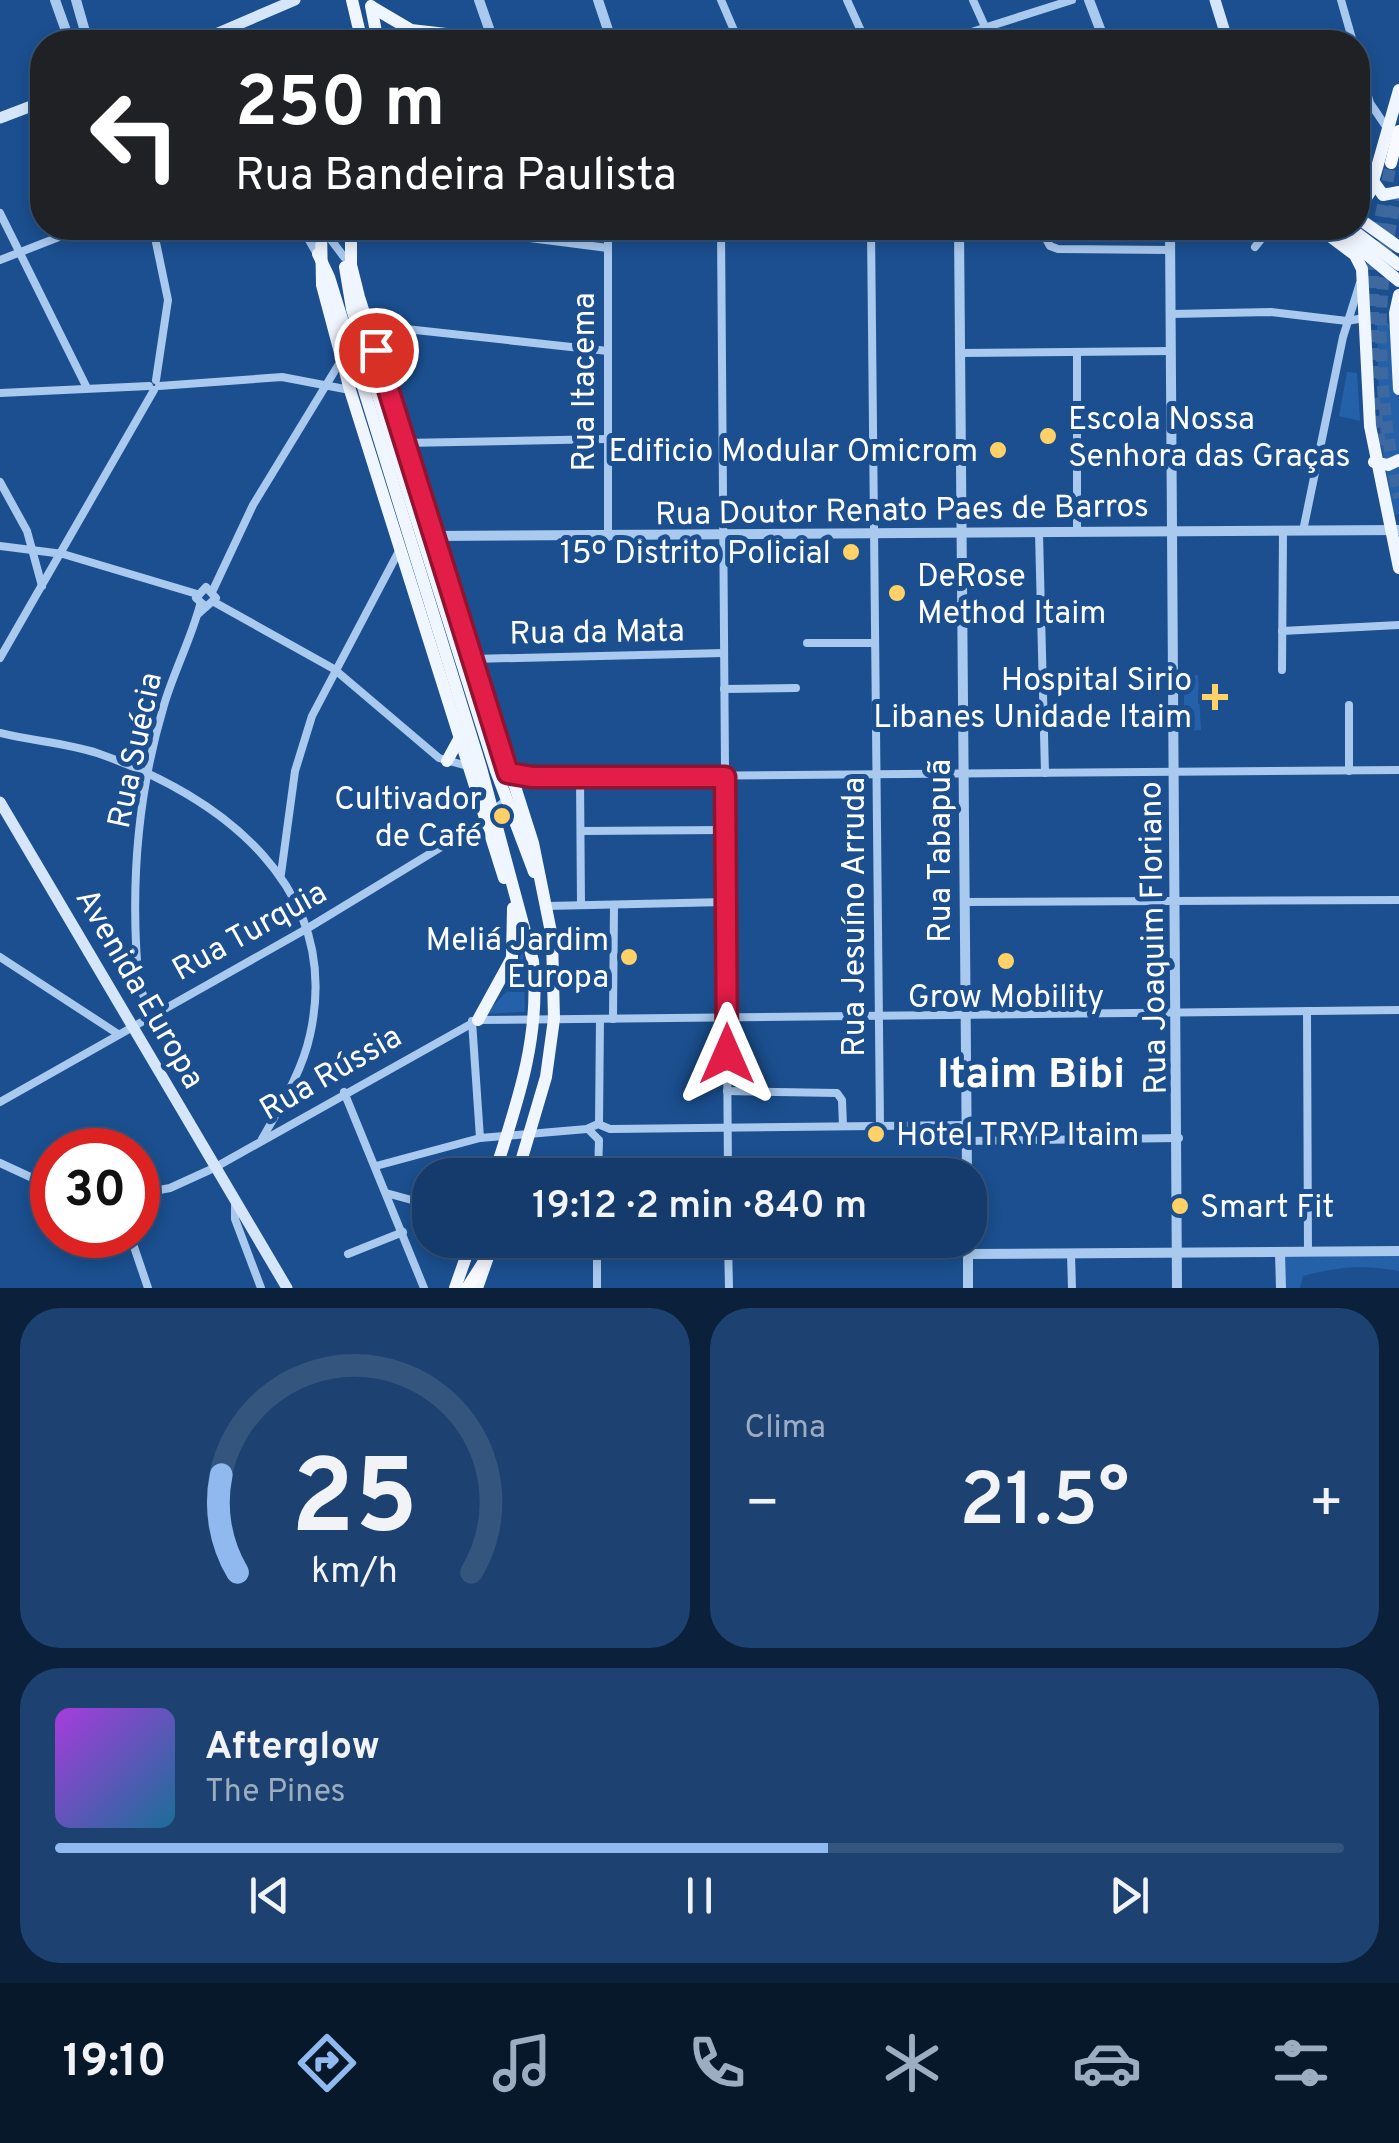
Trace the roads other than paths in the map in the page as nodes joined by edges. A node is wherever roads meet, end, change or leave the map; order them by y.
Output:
1 (54, 0) edge
2 (76, 0) edge
3 (295, 0) edge
4 (352, 0) edge
5 (478, 0) edge
6 (598, 0) edge
7 (721, 0) edge
8 (847, 0) edge
9 (973, 0) edge
10 (1072, 0) edge
11 (1089, 0) edge
12 (1215, 0) edge
13 (1341, 0) edge
14 (370, 4) edge
15 (358, 18) junction
16 (986, 29) junction
17 (65, 30) edge
18 (85, 30) edge
19 (228, 30) edge
20 (360, 30) edge
21 (369, 30) edge
22 (376, 30) edge
23 (411, 30) edge
24 (489, 30) edge
25 (608, 30) edge
26 (734, 30) edge
27 (861, 30) edge
28 (982, 30) edge
29 (1100, 30) edge
30 (1224, 30) edge
31 (1350, 30) edge
32 (1399, 90) edge
33 (1370, 96) edge
34 (30, 107) edge
35 (1393, 111) junction
36 (1376, 114) junction
37 (0, 118) edge
38 (1394, 130) edge
39 (1391, 163) dead end
40 (1373, 181) junction
41 (1370, 187) edge
42 (1399, 192) edge
43 (0, 212) edge
44 (1370, 226) edge
45 (53, 240) edge
46 (156, 240) edge
47 (309, 240) edge
48 (320, 240) edge
49 (331, 240) edge
50 (347, 240) edge
51 (350, 240) edge
52 (545, 240) edge
53 (608, 240) edge
54 (721, 240) edge
55 (871, 240) edge
56 (959, 240) edge
57 (1047, 240) edge
58 (1170, 240) edge
59 (1262, 240) edge
60 (1335, 240) edge
61 (1348, 240) edge
62 (1366, 240) edge
63 (1399, 247) edge
64 (608, 248) junction
65 (1256, 248) dead end
66 (1170, 250) junction
67 (20, 254) junction
68 (318, 254) junction
69 (344, 257) junction
70 (0, 260) edge
71 (1399, 264) edge
72 (1362, 276) junction
73 (1399, 282) edge
74 (1399, 295) edge
75 (1171, 314) junction
76 (1364, 319) junction
77 (1348, 321) junction
78 (368, 325) junction
79 (1171, 351) junction
80 (608, 352) junction
81 (1077, 353) junction
82 (960, 354) junction
83 (342, 358) junction
84 (326, 382) junction
85 (154, 386) junction
86 (87, 388) junction
87 (1399, 388) edge
88 (350, 390) junction
89 (0, 394) edge
90 (608, 439) junction
91 (404, 442) junction
92 (1399, 460) edge
93 (1374, 462) junction
94 (0, 482) edge
95 (1394, 530) edge
96 (1174, 531) junction
97 (1283, 531) junction
98 (872, 532) junction
99 (1077, 532) junction
100 (1302, 532) junction
101 (962, 533) junction
102 (1039, 533) junction
103 (723, 534) junction
104 (429, 536) junction
105 (608, 537) junction
106 (0, 546) edge
107 (404, 546) junction
108 (29, 548) junction
109 (62, 554) junction
110 (405, 565) junction
111 (1399, 568) edge
112 (391, 572) junction
113 (42, 586) junction
114 (211, 586) junction
115 (197, 594) junction
116 (204, 607) junction
117 (1399, 625) edge
118 (1282, 631) junction
119 (807, 643) dead end
120 (874, 643) junction
121 (724, 654) junction
122 (0, 658) edge
123 (472, 658) junction
124 (334, 668) junction
125 (1282, 670) dead end
126 (796, 688) dead end
127 (724, 689) junction
128 (1349, 705) dead end
129 (0, 733) edge
130 (459, 739) junction
131 (447, 761) junction
132 (475, 767) junction
133 (1399, 770) edge
134 (1349, 771) junction
135 (148, 772) junction
136 (502, 772) junction
137 (1045, 773) junction
138 (1176, 773) junction
139 (877, 774) junction
140 (964, 774) junction
141 (532, 777) junction
142 (580, 777) junction
143 (725, 777) junction
144 (510, 796) junction
145 (0, 802) edge
146 (488, 816) junction
147 (726, 830) junction
148 (581, 831) junction
149 (282, 874) junction
150 (513, 894) junction
151 (1177, 900) junction
152 (1399, 900) edge
153 (726, 902) junction
154 (965, 902) junction
155 (581, 905) junction
156 (614, 905) junction
157 (546, 906) junction
158 (308, 928) junction
159 (0, 957) edge
160 (160, 1010) junction
161 (1399, 1010) edge
162 (1178, 1012) junction
163 (1306, 1012) junction
164 (966, 1014) junction
165 (878, 1016) junction
166 (727, 1017) junction
167 (554, 1018) junction
168 (600, 1019) junction
169 (614, 1019) junction
170 (536, 1020) junction
171 (475, 1021) junction
172 (132, 1026) junction
173 (118, 1034) junction
174 (727, 1091) junction
175 (344, 1092) junction
176 (0, 1102) edge
177 (966, 1125) junction
178 (844, 1126) junction
179 (880, 1126) junction
180 (728, 1127) junction
181 (533, 1131) junction
182 (596, 1131) junction
183 (508, 1134) junction
184 (480, 1138) junction
185 (1179, 1138) junction
186 (262, 1139) junction
187 (967, 1141) junction
188 (500, 1158) edge
189 (523, 1158) edge
190 (597, 1158) edge
191 (728, 1158) edge
192 (967, 1158) edge
193 (0, 1163) edge
194 (376, 1166) junction
195 (214, 1168) junction
196 (30, 1176) edge
197 (160, 1190) edge
198 (386, 1193) junction
199 (412, 1200) edge
200 (235, 1203) junction
201 (403, 1232) junction
202 (1399, 1251) edge
203 (1308, 1252) junction
204 (348, 1254) dead end
205 (987, 1254) edge
206 (1072, 1254) junction
207 (1179, 1254) junction
208 (1280, 1254) junction
209 (138, 1258) edge
210 (466, 1258) edge
211 (485, 1258) edge
212 (488, 1258) edge
213 (597, 1258) edge
214 (728, 1258) edge
215 (968, 1258) edge
216 (282, 1285) edge
217 (148, 1288) edge
218 (261, 1288) edge
219 (424, 1288) edge
220 (455, 1288) edge
221 (467, 1288) edge
222 (477, 1288) edge
223 (596, 1288) edge
224 (729, 1288) edge
225 (968, 1288) edge
226 (1072, 1288) edge
227 (1177, 1288) edge
228 (1281, 1288) edge

1 - 17 street
2 - 18 street
3 - 19 main road
4 - 15 main road
5 - 24 street
6 - 25 street
7 - 26 street
8 - 27 street
9 - 16 street
10 - 16 street
11 - 29 street
12 - 30 main road
13 - 31 street
14 - 22 main road
14 - 23 main road
15 - 20 main road
15 - 21 main road
16 - 28 street
32 - 35 main road
33 - 36 street
34 - 37 main road
35 - 36 street
35 - 38 main road
36 - 38 street
38 - 39 highway
38 - 40 main road
40 - 41 main road
40 - 42 main road
43 - 67 street
44 - 63 main road
45 - 67 street
46 - 85 street
47 - 68 street
48 - 68 main road
49 - 69 street
50 - 69 main road
51 - 78 main road
52 - 64 street
53 - 64 street, Rua Itacema
54 - 103 street
55 - 98 street, Rua Jesuíno Arruda
56 - 82 street, Rua Tabapuã
57 - 66 street
58 - 66 street, Rua Joaquim Floriano
59 - 65 street
60 - 72 main road
61 - 73 main road
62 - 71 main road
64 - 80 street, Rua Itacema
66 - 75 street, Rua Joaquim Floriano
67 - 70 street
67 - 86 street
68 - 83 main road
68 - 107 main road
69 - 104 main road
72 - 76 main road
72 - 77 street
74 - 87 main road
75 - 77 street
75 - 79 street, Rua Joaquim Floriano
76 - 77 street
76 - 93 main road
77 - 100 street
78 - 80 street
78 - 91 main road
79 - 81 street
79 - 96 street, Rua Joaquim Floriano
80 - 90 street, Rua Itacema
81 - 82 street
81 - 99 street
82 - 101 street, Rua Tabapuã
83 - 84 street
83 - 88 main road
84 - 85 street
84 - 88 street
84 - 114 street
85 - 86 street
85 - 109 street
86 - 89 street
88 - 107 main road
90 - 91 street
90 - 105 street, Rua Itacema
91 - 104 main road
92 - 93 main road
93 - 95 main road
94 - 108 street
95 - 100 street, Rua Doutor Renato Paes de Barros
95 - 111 main road
96 - 97 street, Rua Doutor Renato Paes de Barros
96 - 99 street, Rua Doutor Renato Paes de Barros
96 - 138 street, Rua Joaquim Floriano
97 - 100 street, Rua Doutor Renato Paes de Barros
97 - 118 street
98 - 101 street, Rua Doutor Renato Paes de Barros
98 - 103 street, Rua Doutor Renato Paes de Barros
98 - 120 street, Rua Jesuíno Arruda
99 - 102 street, Rua Doutor Renato Paes de Barros
101 - 102 street, Rua Doutor Renato Paes de Barros
101 - 140 street, Rua Tabapuã
102 - 137 street
103 - 105 street, Rua Doutor Renato Paes de Barros
103 - 121 street
104 - 105 street, Rua Doutor Renato Paes de Barros
104 - 107 street
104 - 123 main road
104 - 136 main road
106 - 108 street
107 - 110 main road
107 - 112 street
107 - 132 main road
108 - 109 street
108 - 113 street
109 - 113 street
109 - 115 street
110 - 112 street
110 - 130 main road
112 - 124 street
113 - 122 street
114 - 115 street
114 - 116 street
115 - 116 street
116 - 124 street
116 - 135 street, Rua Suécia
117 - 118 street
118 - 125 street
119 - 120 street
120 - 139 street, Rua Jesuíno Arruda
121 - 123 street, Rua da Mata
121 - 127 street
123 - 136 main road
124 - 131 street
124 - 149 street
126 - 127 street
127 - 143 street
128 - 134 street
129 - 135 street
130 - 131 main road
130 - 132 main road
131 - 132 street
132 - 136 street
132 - 146 main road
133 - 134 street
134 - 138 street
135 - 149 street
135 - 160 street, Rua Suécia
136 - 141 street
136 - 144 main road
137 - 138 street
137 - 140 street
138 - 151 street, Rua Joaquim Floriano
139 - 140 street
139 - 143 street
139 - 165 street, Rua Jesuíno Arruda
140 - 154 street, Rua Tabapuã
141 - 142 street
141 - 144 street, Rua Turquia
142 - 143 street
142 - 148 street
143 - 147 street
144 - 146 street, Rua Turquia
144 - 157 main road
145 - 172 main road, Avenida Europa
146 - 150 main road
146 - 158 street, Rua Turquia
147 - 148 street
147 - 153 street
148 - 155 street
149 - 158 street
150 - 170 main road
150 - 171 main road
151 - 152 street
151 - 154 street
151 - 162 street, Rua Joaquim Floriano
153 - 156 street
153 - 166 street
154 - 164 street, Rua Tabapuã
155 - 156 street
155 - 157 street
156 - 169 street
157 - 167 main road
158 - 160 street, Rua Turquia
158 - 186 street
159 - 173 street
160 - 172 street, Rua Turquia
161 - 163 street
162 - 163 street
162 - 164 street
162 - 185 street, Rua Joaquim Floriano
163 - 203 street
164 - 165 street
164 - 177 street, Rua Tabapuã
165 - 166 street
165 - 179 street, Rua Jesuíno Arruda
166 - 169 street
166 - 174 street
167 - 168 street
167 - 170 street
167 - 181 main road
168 - 169 street
168 - 182 street
170 - 171 street
170 - 183 main road
171 - 175 street, Rua Rússia
171 - 184 street
172 - 173 street, Rua Turquia
172 - 195 main road, Avenida Europa
173 - 176 street, Rua Turquia
174 - 178 street
174 - 180 street
175 - 186 street, Rua Rússia
175 - 194 street
177 - 179 street
177 - 187 street, Rua Tabapuã
178 - 179 street
178 - 180 street
180 - 182 street
180 - 191 street
181 - 182 street
181 - 183 street
181 - 189 main road
182 - 190 street
183 - 184 street
183 - 188 main road
184 - 194 street
185 - 187 street
185 - 207 street, Rua Joaquim Floriano
186 - 195 street, Rua Rússia
187 - 192 street, Rua Tabapuã
193 - 196 street
194 - 198 street
195 - 197 street, Rua Rússia
195 - 200 main road, Avenida Europa
198 - 199 street
198 - 201 street
200 - 216 main road, Avenida Europa
200 - 218 street
201 - 204 street
201 - 219 street
202 - 203 street
203 - 208 street
205 - 206 street
206 - 207 street
206 - 226 street
207 - 208 street
207 - 227 street, Rua Joaquim Floriano
208 - 228 street
209 - 217 street
210 - 220 main road
211 - 221 highway
212 - 222 main road
213 - 223 street
214 - 224 street
215 - 225 street

